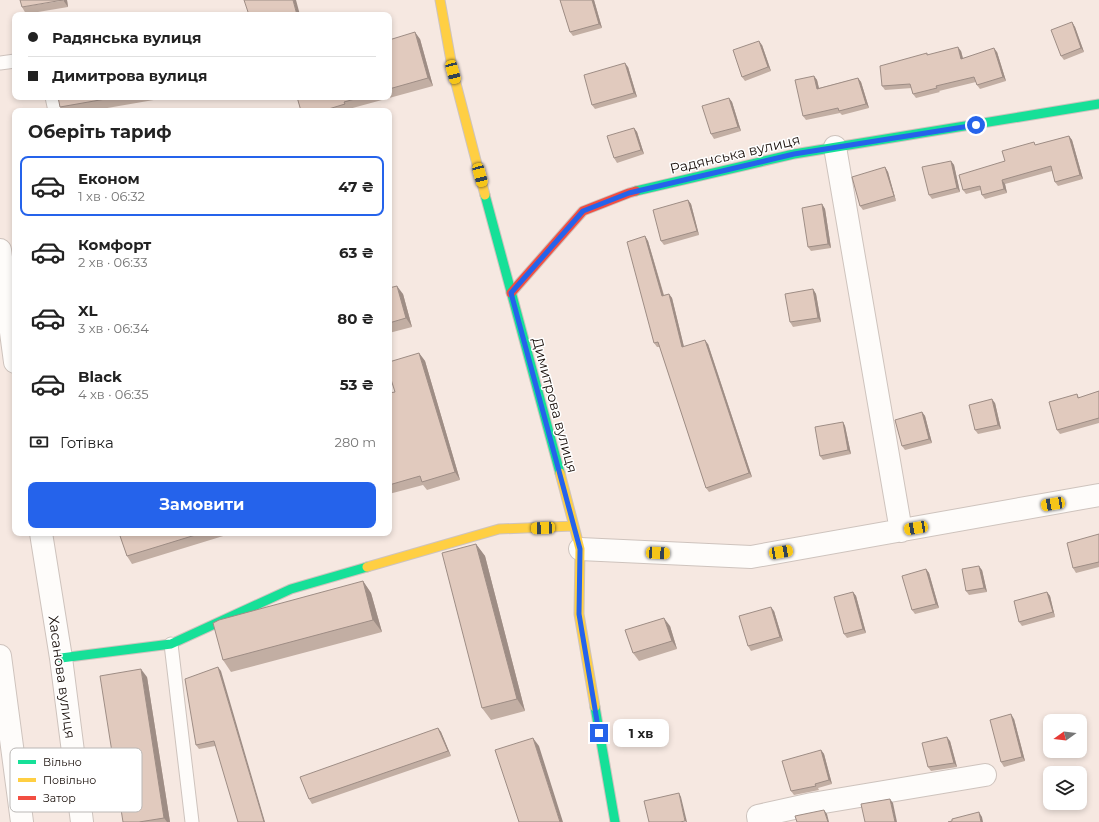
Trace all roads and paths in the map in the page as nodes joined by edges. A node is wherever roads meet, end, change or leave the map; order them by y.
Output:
1 (440, 0) edge
2 (12, 61) edge
3 (0, 63) edge
4 (1099, 104) edge
5 (835, 147) junction
6 (0, 250) edge
7 (511, 293) junction
8 (12, 340) edge
9 (0, 365) edge
10 (12, 368) edge
11 (1099, 496) edge
12 (573, 526) junction
13 (901, 531) junction
14 (41, 536) edge
15 (580, 549) junction
16 (171, 644) junction
17 (61, 658) junction
18 (1, 668) edge
19 (12, 748) edge
20 (73, 748) edge
21 (985, 775) dead end
22 (21, 812) edge
23 (81, 812) edge
24 (22, 822) edge
25 (82, 822) edge
26 (192, 822) edge
27 (615, 822) edge
28 (759, 822) edge

1 - 7 street, Димитрова вулиця
2 - 3 lane
4 - 5 street, Радянська вулиця
5 - 7 street, Радянська вулиця
5 - 13 street
6 - 8 street
7 - 12 street, Димитрова вулиця
9 - 10 street
11 - 13 street
12 - 15 street, Димитрова вулиця
12 - 16 street
13 - 15 street
14 - 17 street, Хасанова вулиця
15 - 27 street, Димитрова вулиця
16 - 17 street
16 - 26 lane
17 - 20 street, Хасанова вулиця
18 - 19 street
21 - 28 street
22 - 24 street
23 - 25 street, Хасанова вулиця

